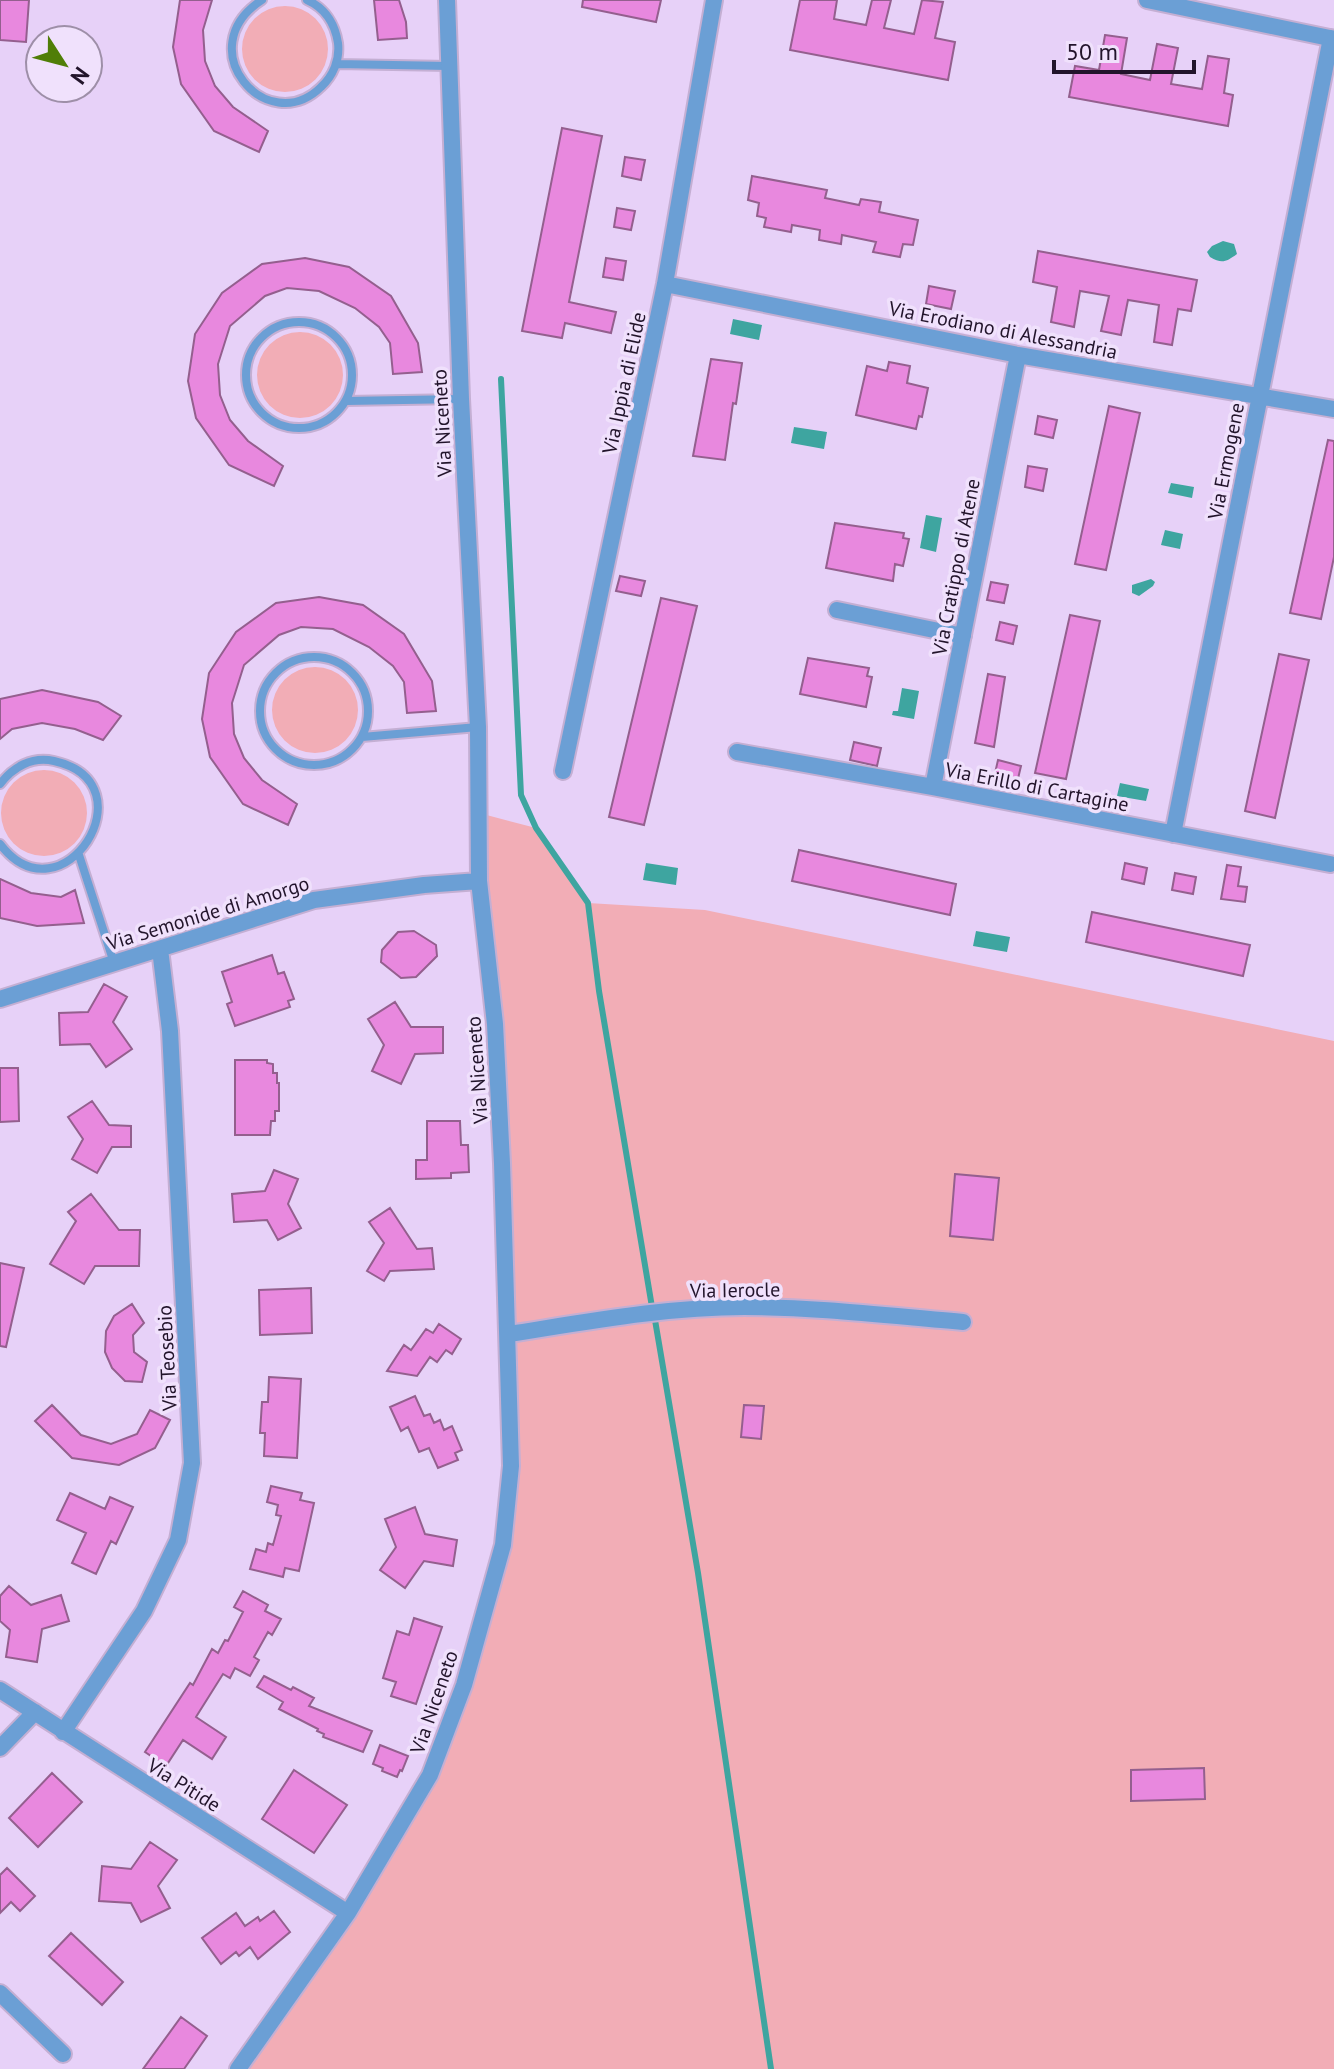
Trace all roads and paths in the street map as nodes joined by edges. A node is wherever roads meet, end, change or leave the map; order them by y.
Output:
1 (262, 0) edge
2 (307, 0) edge
3 (447, 0) edge
4 (714, 0) edge
5 (1147, 0) edge
6 (1332, 39) edge
7 (337, 64) junction
8 (449, 66) junction
9 (1327, 97) edge
10 (665, 284) junction
11 (1018, 355) junction
12 (1259, 397) junction
13 (461, 399) junction
14 (346, 401) junction
15 (1334, 409) edge
16 (837, 610) dead end
17 (963, 636) junction
18 (478, 727) junction
19 (362, 737) junction
20 (737, 752) dead end
21 (563, 771) dead end
22 (0, 784) edge
23 (933, 787) junction
24 (1173, 834) junction
25 (0, 844) edge
26 (79, 855) junction
27 (1330, 864) dead end
28 (479, 881) junction
29 (160, 949) junction
30 (114, 963) junction
31 (0, 999) edge
32 (963, 1322) dead end
33 (509, 1334) junction
34 (0, 1690) edge
35 (35, 1712) junction
36 (63, 1732) junction
37 (0, 1748) edge
38 (348, 1913) junction
39 (0, 1993) edge
40 (63, 2054) dead end
41 (238, 2069) edge

1 - 7 lane
2 - 7 lane
3 - 8 street, Via Niceneto
4 - 10 street, Via Ippia di Elide
5 - 6 street
6 - 9 street, Via Ermogene
7 - 8 lane
8 - 13 street, Via Niceneto
9 - 12 street, Via Ermogene
10 - 11 street, Via Erodiano di Alessandria
10 - 21 street, Via Ippia di Elide
11 - 12 street, Via Erodiano di Alessandria
11 - 17 street, Via Cratippo di Atene
12 - 15 street, Via Erodiano di Alessandria
12 - 24 street, Via Ermogene
13 - 14 lane
13 - 18 street, Via Niceneto
14 - 14 lane
16 - 17 street
17 - 23 street, Via Cratippo di Atene
18 - 19 lane
18 - 28 street, Via Niceneto
19 - 19 lane
20 - 23 street, Via Erillo di Cartagine
22 - 26 lane
23 - 24 street, Via Erillo di Cartagine
24 - 27 street, Via Erillo di Cartagine
25 - 26 lane
26 - 30 lane
28 - 29 street, Via Semonide di Amorgo
28 - 33 street, Via Niceneto
29 - 30 street, Via Semonide di Amorgo
29 - 36 street, Via Teosebio
30 - 31 street, Via Semonide di Amorgo
32 - 33 street, Via Ierocle
33 - 38 street, Via Niceneto
34 - 35 street, Via Pitide
35 - 36 street, Via Pitide
35 - 37 street
36 - 38 street, Via Pitide
38 - 41 street, Via Niceneto
39 - 40 street

